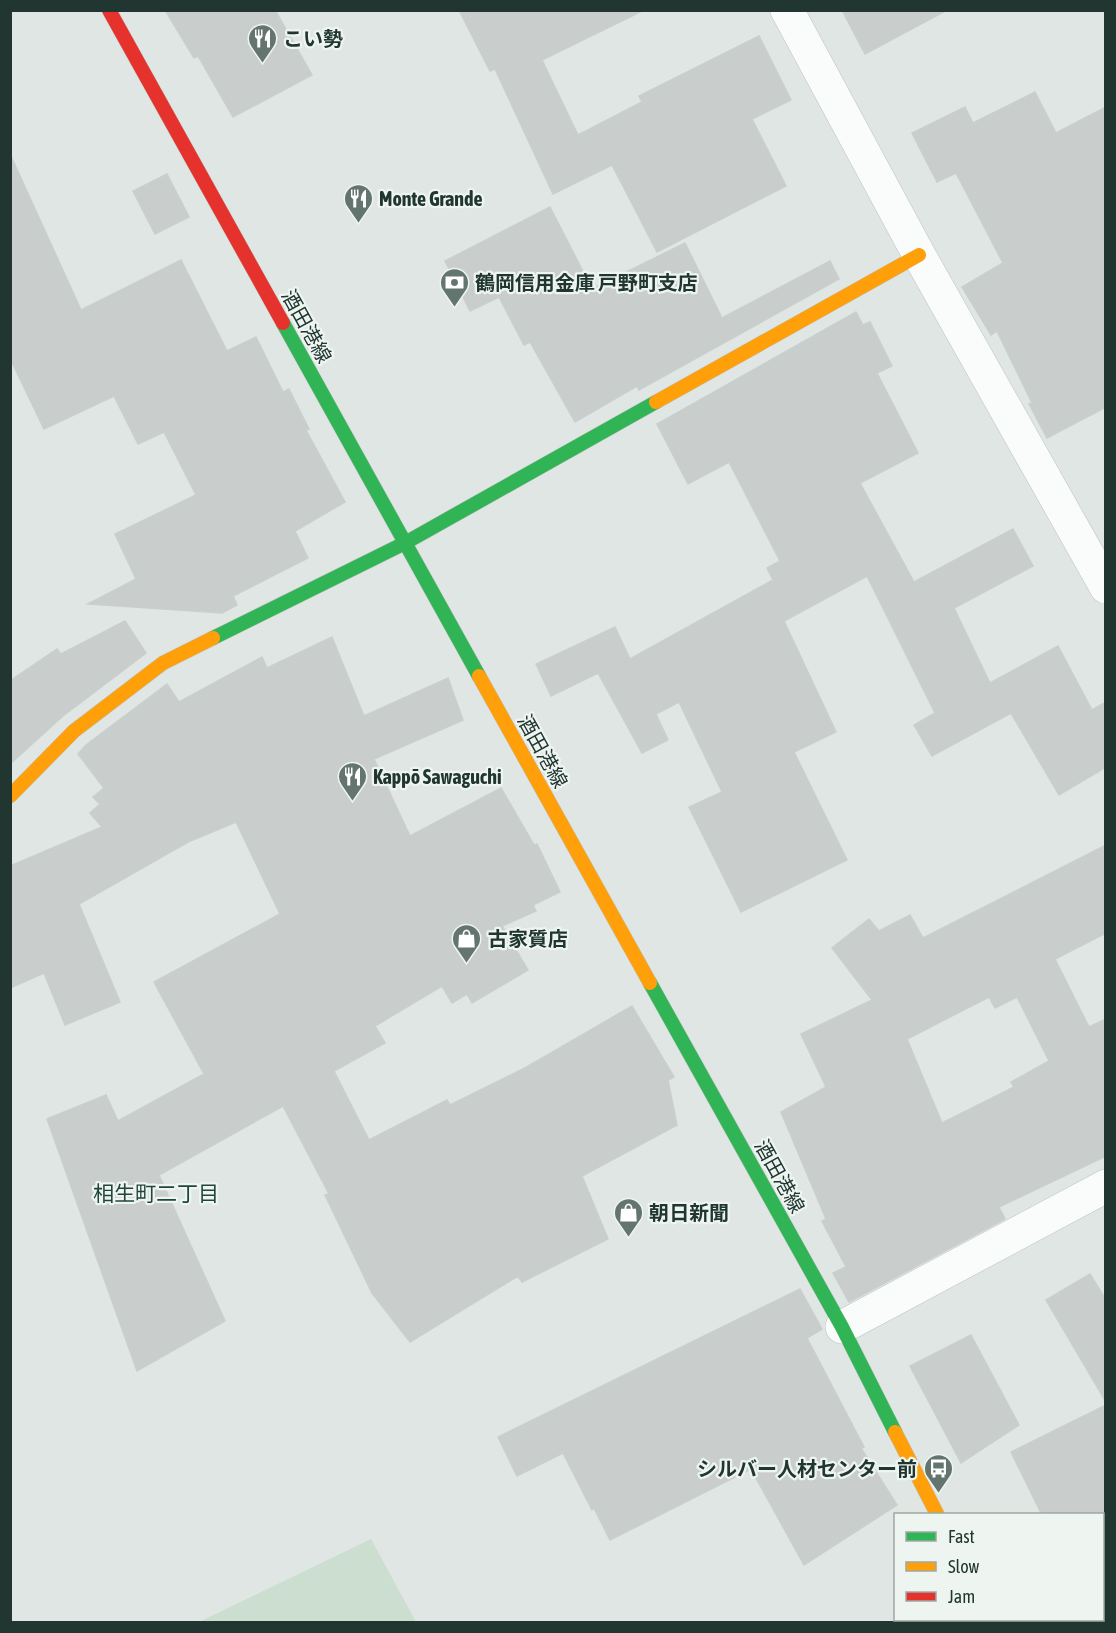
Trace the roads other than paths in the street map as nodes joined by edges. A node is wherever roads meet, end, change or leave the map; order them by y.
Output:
1 (109, 10) edge
2 (787, 10) edge
3 (919, 255) junction
4 (405, 543) junction
5 (1106, 587) edge
6 (10, 796) edge
7 (1102, 1197) edge
8 (842, 1327) junction
9 (936, 1513) edge

1 - 4 main road, 酒田港線
2 - 3 street
3 - 4 main road
3 - 5 street
4 - 6 main road
4 - 8 main road, 酒田港線
7 - 8 street
8 - 9 main road, 酒田港線

